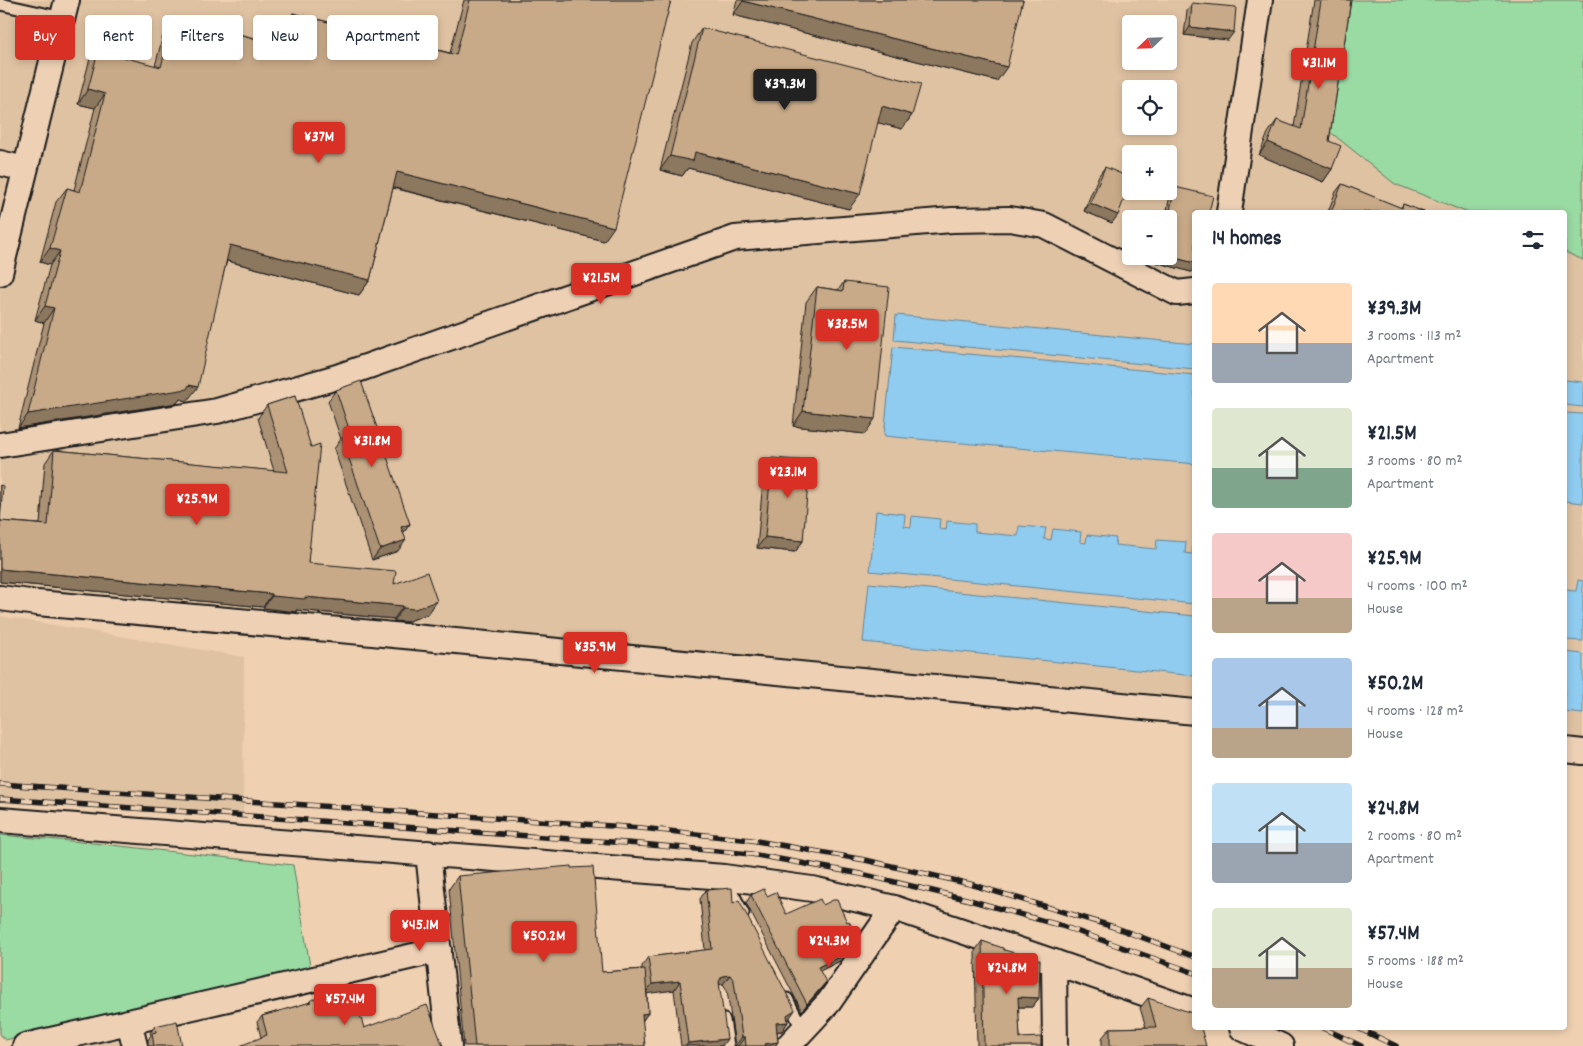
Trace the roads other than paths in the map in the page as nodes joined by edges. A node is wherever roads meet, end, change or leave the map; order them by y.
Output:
1 (1260, 0) edge
2 (0, 4) edge
3 (65, 9) edge
4 (0, 163) edge
5 (25, 169) junction
6 (1229, 210) edge
7 (0, 274) edge
8 (1192, 291) edge
9 (0, 445) edge
10 (0, 598) edge
11 (1192, 712) edge
12 (1567, 750) edge
13 (1583, 752) edge
14 (0, 820) edge
15 (428, 853) junction
16 (724, 877) junction
17 (894, 908) junction
18 (746, 920) edge
19 (439, 950) junction
20 (1054, 962) junction
21 (781, 987) edge
22 (723, 1009) edge
23 (1192, 1010) edge
24 (129, 1022) junction
25 (1246, 1030) edge
26 (795, 1038) edge
27 (25, 1046) edge
28 (135, 1046) edge
29 (449, 1046) edge
30 (728, 1046) edge
31 (1055, 1046) edge
32 (1281, 1046) edge

1 - 6 street
2 - 3 lane
3 - 5 street
4 - 5 street
5 - 7 street
8 - 9 street
10 - 11 street
12 - 13 street
14 - 15 street
15 - 16 street
15 - 19 street
16 - 17 street
16 - 18 lane
17 - 20 street
17 - 26 street
19 - 24 street
19 - 29 street
20 - 23 street
20 - 31 street
21 - 26 lane
22 - 30 lane
24 - 27 street
24 - 28 street
25 - 32 street

